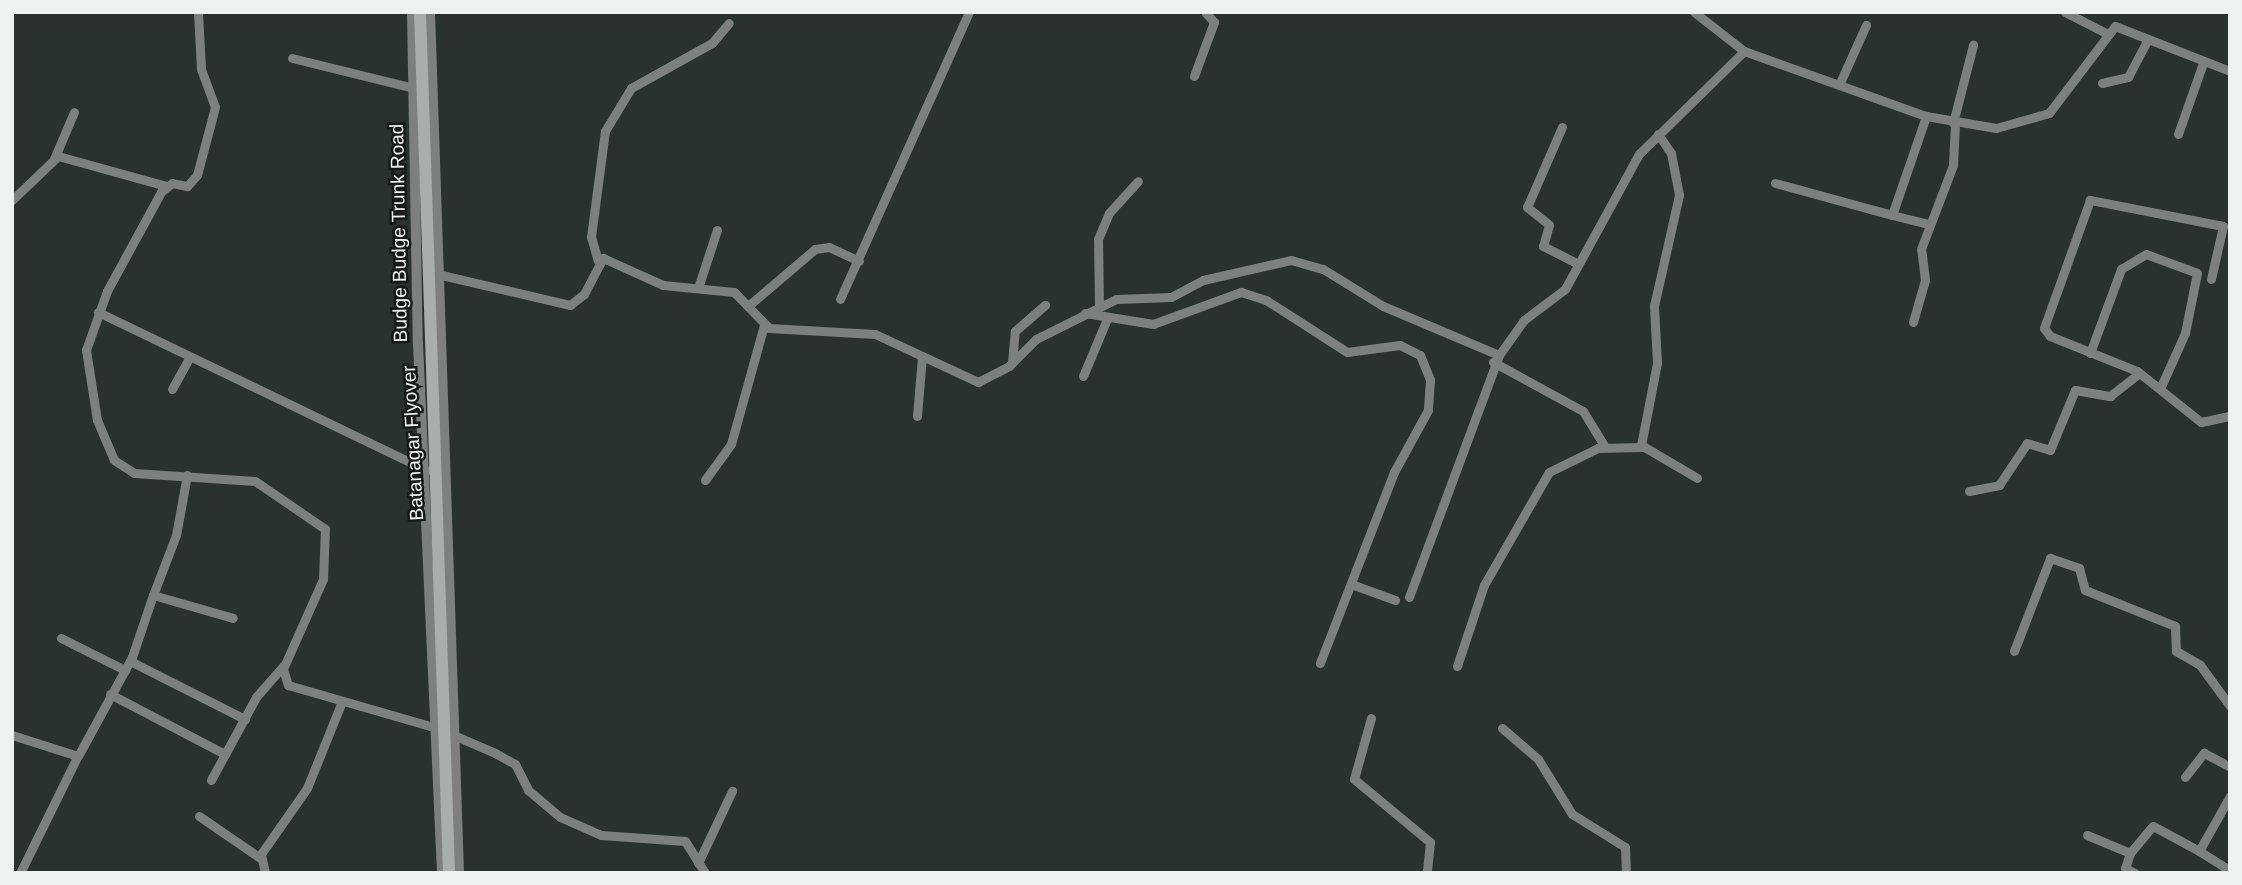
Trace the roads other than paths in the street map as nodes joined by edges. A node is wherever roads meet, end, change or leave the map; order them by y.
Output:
1 (198, 12) edge
2 (412, 12) edge
3 (420, 12) edge
4 (430, 12) edge
5 (969, 12) edge
6 (1205, 12) edge
7 (1695, 12) edge
8 (2065, 12) edge
9 (729, 23) dead end
10 (1866, 25) dead end
11 (2106, 33) junction
12 (2148, 38) junction
13 (1973, 46) dead end
14 (1744, 51) junction
15 (292, 58) dead end
16 (2203, 62) junction
17 (2230, 71) edge
18 (1194, 76) dead end
19 (2102, 83) dead end
20 (1839, 85) junction
21 (414, 88) junction
22 (74, 112) dead end
23 (1926, 116) junction
24 (1954, 123) junction
25 (1562, 127) dead end
26 (1658, 134) junction
27 (2178, 134) dead end
28 (54, 159) junction
29 (1138, 181) dead end
30 (1775, 183) dead end
31 (166, 186) junction
32 (12, 200) edge
33 (1892, 215) junction
34 (1928, 224) junction
35 (717, 230) dead end
36 (598, 261) junction
37 (859, 261) junction
38 (1577, 263) junction
39 (437, 274) junction
40 (2211, 279) dead end
41 (698, 288) junction
42 (840, 299) dead end
43 (1045, 305) dead end
44 (748, 306) junction
45 (1099, 307) junction
46 (98, 312) junction
47 (1086, 313) junction
48 (1107, 319) junction
49 (1913, 322) dead end
50 (764, 325) junction
51 (2090, 353) junction
52 (922, 356) junction
53 (188, 358) junction
54 (1497, 360) junction
55 (1012, 363) junction
56 (2139, 373) junction
57 (1083, 376) dead end
58 (172, 389) dead end
59 (2161, 389) junction
60 (917, 416) dead end
61 (2230, 416) edge
62 (1605, 447) junction
63 (1642, 447) junction
64 (426, 470) junction
65 (187, 475) junction
66 (1697, 478) dead end
67 (705, 481) dead end
68 (1969, 491) dead end
69 (1351, 584) junction
70 (153, 595) junction
71 (1409, 597) dead end
72 (1395, 600) dead end
73 (233, 618) dead end
74 (61, 638) dead end
75 (2014, 651) dead end
76 (1320, 663) dead end
77 (127, 665) junction
78 (285, 665) junction
79 (1457, 666) dead end
80 (110, 694) junction
81 (341, 704) junction
82 (2230, 706) edge
83 (1371, 718) dead end
84 (245, 719) junction
85 (1502, 727) dead end
86 (437, 728) junction
87 (12, 735) edge
88 (454, 735) junction
89 (225, 754) junction
90 (77, 757) junction
91 (2230, 767) edge
92 (2185, 777) dead end
93 (211, 779) dead end
94 (732, 791) dead end
95 (2230, 796) edge
96 (199, 816) dead end
97 (2087, 835) dead end
98 (2199, 851) junction
99 (2130, 853) junction
100 (260, 858) junction
101 (698, 863) junction
102 (2230, 870) edge
103 (20, 873) edge
104 (265, 873) edge
105 (442, 873) edge
106 (449, 873) edge
107 (459, 873) edge
108 (705, 873) edge
109 (1427, 873) edge
110 (1626, 873) edge
111 (2135, 873) edge

1 - 31 street
2 - 21 street, Budge Budge Trunk Road
3 - 106 main road, Batanagar Flyover, bridge
4 - 39 street, Budge Budge Trunk Road
5 - 37 street
6 - 18 street
7 - 14 street
8 - 11 street
9 - 36 street
10 - 20 street
11 - 12 street
11 - 24 street
12 - 16 street
12 - 19 street
13 - 24 street
14 - 20 street
14 - 26 street
15 - 21 street
16 - 17 street
16 - 27 street
20 - 23 street
21 - 64 street, Budge Budge Trunk Road
22 - 28 street
23 - 24 street
23 - 33 street
24 - 34 street
25 - 38 street
26 - 38 street
26 - 63 street
28 - 31 street
28 - 32 street
29 - 45 street
30 - 33 street
31 - 46 street
33 - 34 street
34 - 49 street
35 - 41 street
36 - 39 street
36 - 41 street
37 - 42 street
37 - 44 street
38 - 54 street
39 - 88 street, Budge Budge Trunk Road
40 - 51 street
41 - 44 street
43 - 55 street
44 - 50 street
45 - 47 street
45 - 54 street
46 - 53 street
46 - 65 street
47 - 48 street
47 - 55 street
48 - 57 street
48 - 69 street
50 - 52 street
50 - 67 street
51 - 56 street
51 - 59 street
52 - 55 street
52 - 60 street
53 - 58 street
53 - 64 street
54 - 62 street
54 - 71 street
56 - 59 street
56 - 68 street
59 - 61 street
62 - 63 street
62 - 79 street
63 - 66 street
64 - 86 street, Budge Budge Trunk Road
65 - 70 street
65 - 78 street
69 - 72 street
69 - 76 street
70 - 73 street
70 - 77 street
74 - 77 street
75 - 82 street
77 - 80 street
77 - 84 street
78 - 81 street
78 - 84 street
80 - 89 street
80 - 90 street
81 - 86 street
81 - 100 street
83 - 109 street
84 - 89 street
85 - 110 street
86 - 88 street
86 - 105 street, Budge Budge Trunk Road
87 - 90 street
88 - 101 street
88 - 107 street, Budge Budge Trunk Road
89 - 93 street
90 - 103 street
91 - 92 street
94 - 101 street
95 - 98 street
96 - 100 street
97 - 99 street
98 - 99 street
98 - 102 street
99 - 111 street
100 - 104 street
101 - 108 street

